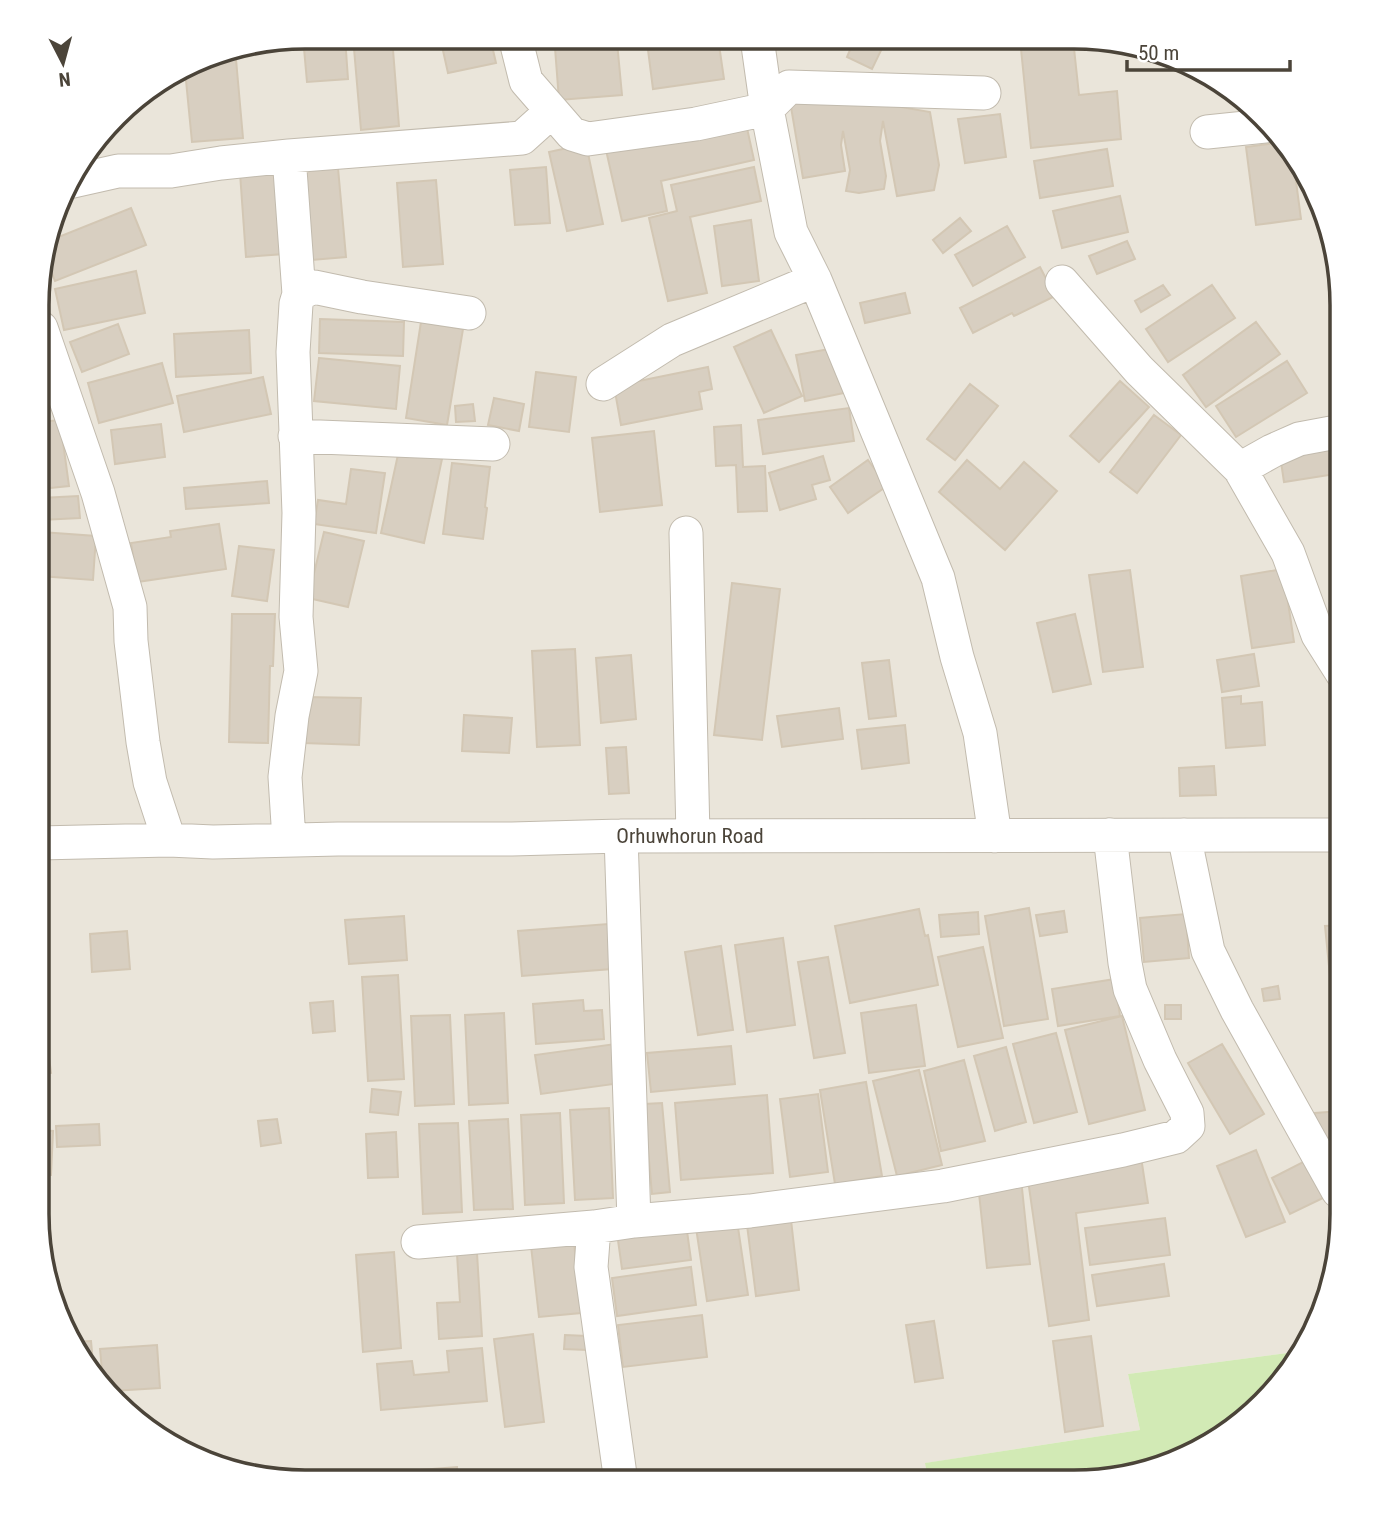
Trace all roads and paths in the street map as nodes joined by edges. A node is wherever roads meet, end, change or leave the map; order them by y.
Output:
1 (518, 49) edge
2 (759, 49) edge
3 (985, 93) dead end
4 (767, 110) junction
5 (552, 111) junction
6 (1258, 128) edge
7 (1207, 132) dead end
8 (289, 156) junction
9 (82, 179) edge
10 (815, 280) junction
11 (1062, 282) dead end
12 (299, 294) junction
13 (469, 313) dead end
14 (49, 351) edge
15 (603, 384) dead end
16 (1330, 433) edge
17 (295, 436) junction
18 (493, 444) dead end
19 (1240, 469) junction
20 (686, 533) dead end
21 (1330, 654) edge
22 (1110, 835) junction
23 (1184, 835) junction
24 (1330, 835) edge
25 (621, 836) junction
26 (693, 836) junction
27 (995, 836) junction
28 (169, 840) junction
29 (289, 841) junction
30 (49, 843) edge
31 (1330, 1177) edge
32 (634, 1221) junction
33 (594, 1227) junction
34 (418, 1242) dead end
35 (619, 1470) edge

1 - 5 street
2 - 4 street
3 - 4 street
4 - 5 street
4 - 10 street
5 - 8 street
6 - 7 street
8 - 9 street
8 - 12 street
10 - 15 street
10 - 27 street
11 - 19 street
12 - 13 street
12 - 17 street
14 - 28 street
16 - 19 street
17 - 18 street
17 - 29 street
19 - 21 street
20 - 26 street
22 - 23 street, Orhuwhorun Road
22 - 27 street, Orhuwhorun Road
22 - 32 street
23 - 24 street, Orhuwhorun Road
23 - 31 street
25 - 26 street, Orhuwhorun Road
25 - 29 street, Orhuwhorun Road
25 - 32 street
26 - 27 street, Orhuwhorun Road
28 - 29 street, Orhuwhorun Road
28 - 30 street, Orhuwhorun Road
32 - 33 street
33 - 34 street
33 - 35 street

